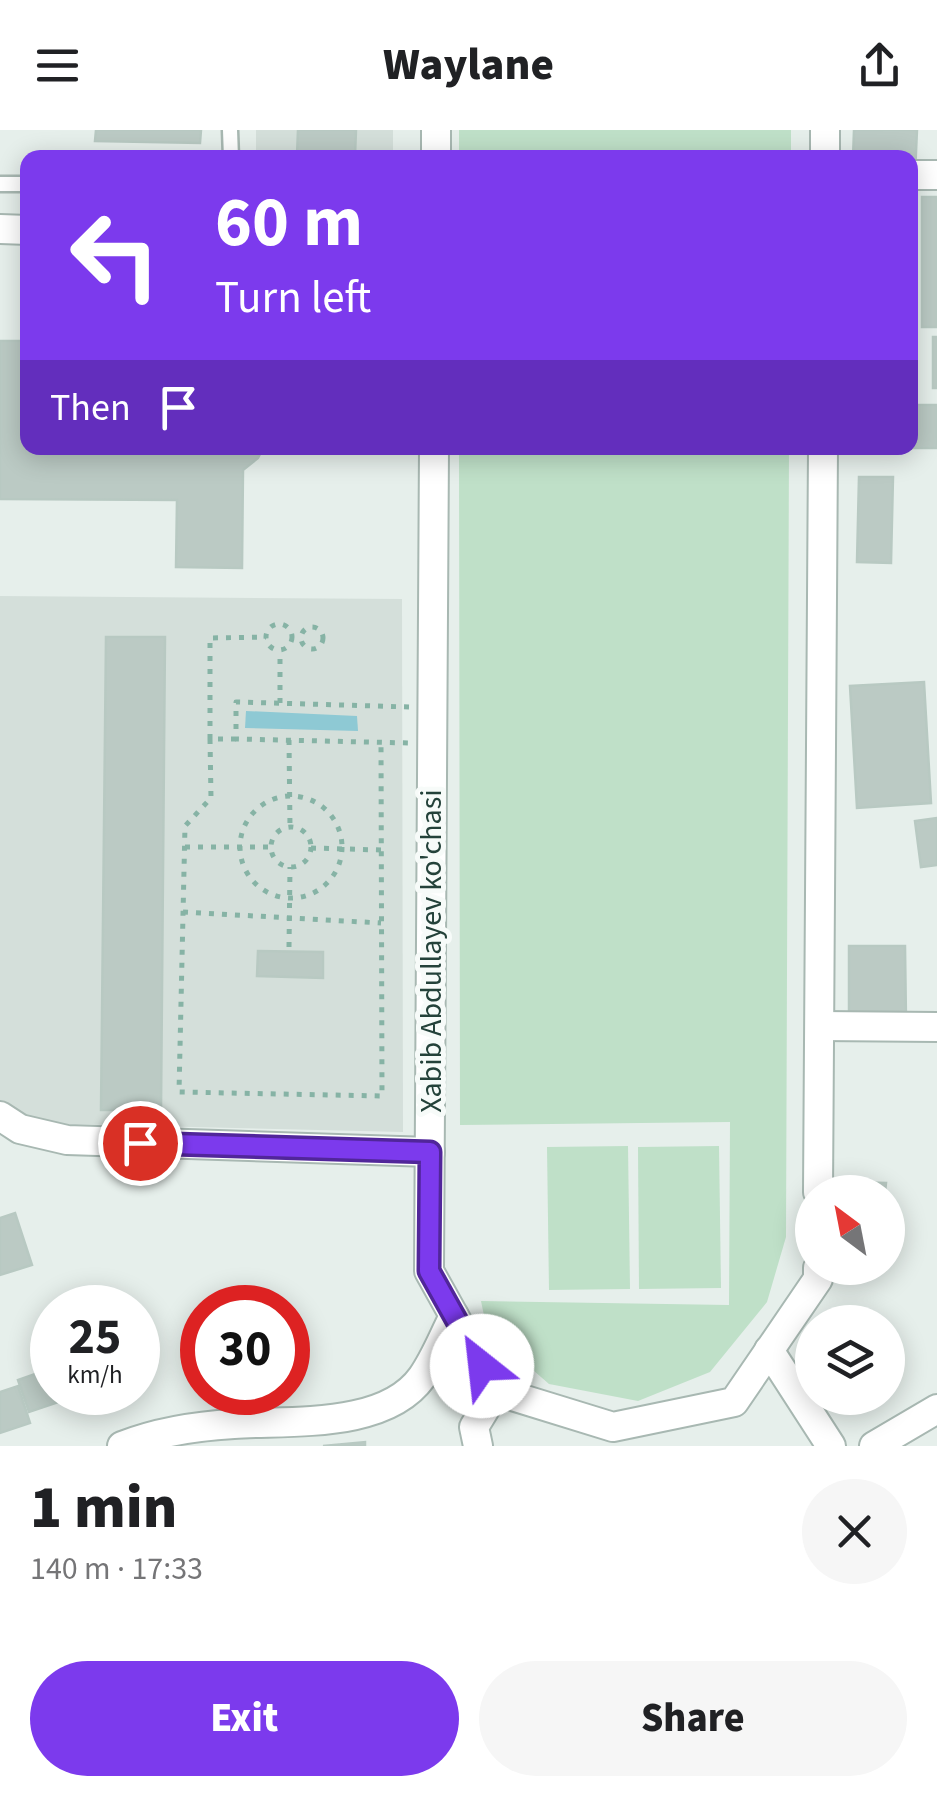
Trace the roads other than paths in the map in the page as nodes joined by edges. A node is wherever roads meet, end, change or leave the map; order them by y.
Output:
1 (434, 455) edge
2 (824, 455) edge
3 (820, 1026) junction
4 (937, 1026) edge
5 (0, 1116) edge
6 (430, 1152) junction
7 (818, 1175) edge
8 (814, 1285) edge
9 (454, 1316) junction
10 (769, 1350) junction
11 (496, 1391) junction
12 (937, 1409) edge
13 (122, 1446) edge
14 (478, 1446) edge
15 (831, 1446) edge
16 (874, 1446) edge

1 - 6 street, Xabib Abdullayev ko'chasi
2 - 3 street
3 - 4 street
3 - 7 street
5 - 6 street
6 - 9 street, Xabib Abdullayev ko'chasi
8 - 10 street
9 - 11 street, Xabib Abdullayev ko'chasi
9 - 13 street
10 - 11 street
10 - 15 street
11 - 14 street
12 - 16 street

